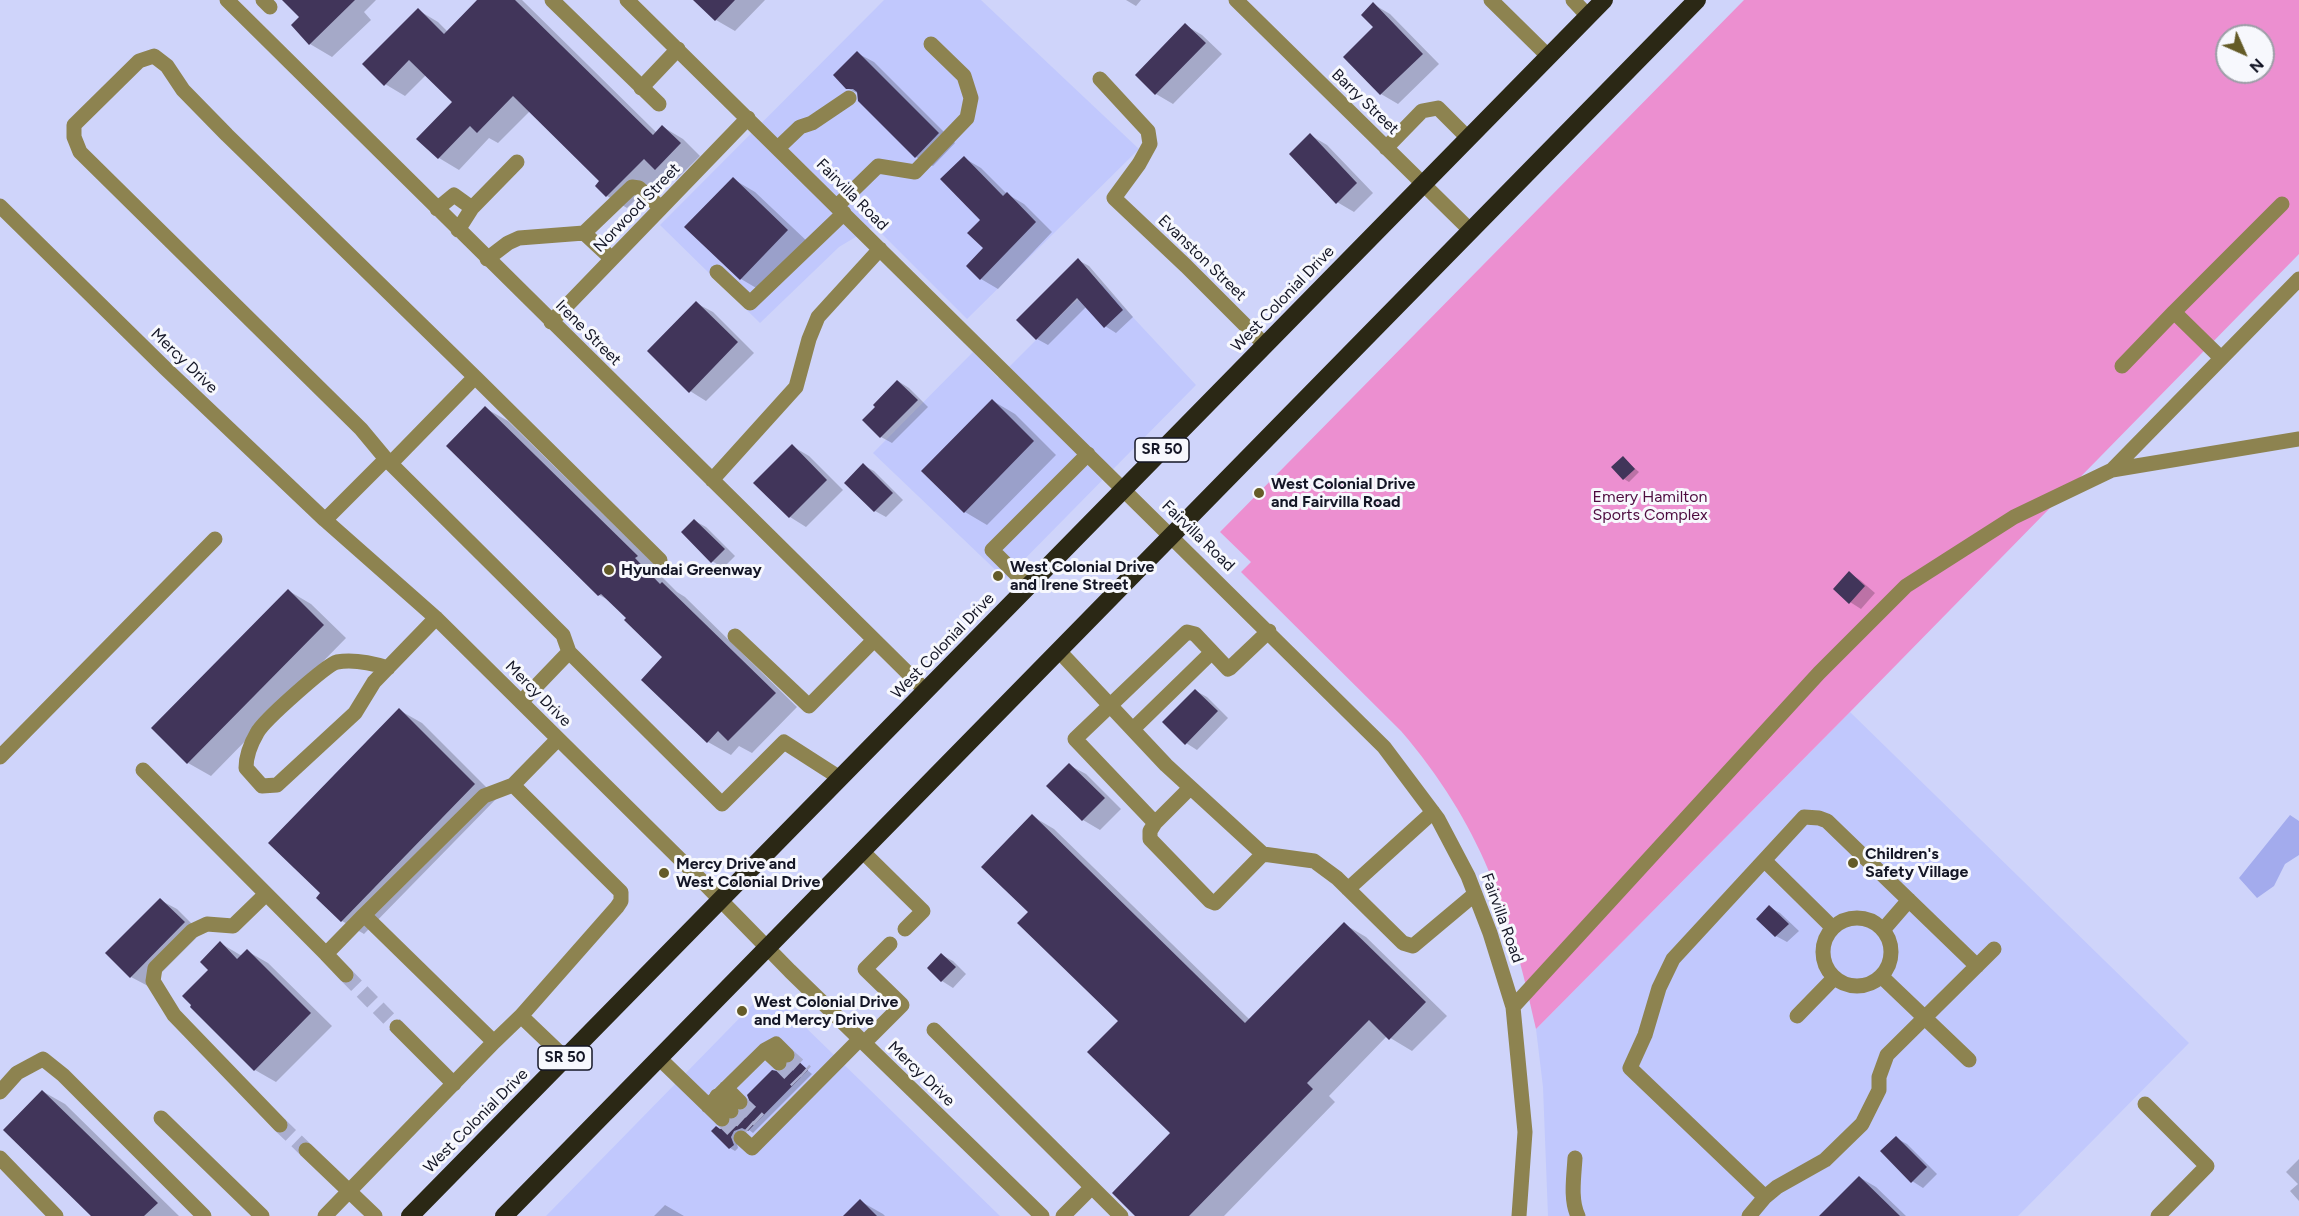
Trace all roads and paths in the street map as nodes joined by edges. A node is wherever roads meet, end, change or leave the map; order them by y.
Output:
1 (226, 0) edge
2 (552, 0) edge
3 (627, 0) edge
4 (1236, 0) edge
5 (1491, 0) edge
6 (1573, 0) edge
7 (1604, 0) edge
8 (1697, 0) edge
9 (1588, 16) junction
10 (931, 44) dead end
11 (678, 49) junction
12 (1548, 56) junction
13 (1100, 79) dead end
14 (641, 88) junction
15 (849, 98) dead end
16 (659, 104) dead end
17 (748, 118) junction
18 (1468, 138) junction
19 (778, 148) junction
20 (1386, 148) junction
21 (517, 162) dead end
22 (1423, 184) junction
23 (2282, 204) dead end
24 (0, 206) edge
25 (472, 208) junction
26 (661, 208) junction
27 (437, 209) junction
28 (841, 210) junction
29 (458, 230) junction
30 (1470, 230) junction
31 (584, 233) junction
32 (880, 249) junction
33 (487, 259) junction
34 (612, 259) junction
35 (717, 272) dead end
36 (2299, 279) edge
37 (2174, 312) junction
38 (551, 322) junction
39 (1265, 345) junction
40 (2222, 358) junction
41 (2122, 366) dead end
42 (475, 377) junction
43 (2299, 439) edge
44 (1088, 454) junction
45 (389, 461) junction
46 (2112, 470) junction
47 (712, 480) junction
48 (1124, 489) junction
49 (325, 520) junction
50 (1171, 535) junction
51 (215, 538) dead end
52 (660, 560) dead end
53 (1028, 586) junction
54 (436, 618) junction
55 (1269, 631) junction
56 (735, 636) dead end
57 (874, 640) junction
58 (1058, 650) junction
59 (569, 652) junction
60 (1212, 652) junction
61 (388, 668) junction
62 (926, 691) junction
63 (521, 702) junction
64 (1110, 705) junction
65 (1133, 729) junction
66 (558, 739) junction
67 (0, 757) edge
68 (143, 770) dead end
69 (840, 778) junction
70 (513, 785) junction
71 (1190, 788) junction
72 (1433, 813) junction
73 (1155, 823) junction
74 (862, 851) junction
75 (1263, 854) junction
76 (1765, 861) junction
77 (1348, 889) junction
78 (266, 894) junction
79 (1475, 894) junction
80 (721, 900) junction
81 (1909, 900) junction
82 (364, 915) junction
83 (1833, 928) junction
84 (905, 929) dead end
85 (1883, 930) junction
86 (890, 944) dead end
87 (767, 948) junction
88 (1994, 949) dead end
89 (326, 954) junction
90 (1977, 966) junction
91 (346, 975) tunnel mouth
92 (1881, 976) junction
93 (1834, 978) junction
94 (1514, 1007) junction
95 (521, 1016) junction
96 (1797, 1016) dead end
97 (1924, 1019) junction
98 (397, 1027) tunnel mouth
99 (934, 1030) dead end
100 (862, 1041) junction
101 (494, 1042) junction
102 (565, 1058) junction
103 (659, 1058) junction
104 (783, 1059) tunnel mouth
105 (1969, 1060) dead end
106 (454, 1084) junction
107 (0, 1092) edge
108 (717, 1097) junction
109 (2145, 1104) dead end
110 (161, 1118) dead end
111 (280, 1125) tunnel mouth
112 (756, 1131) dead end
113 (306, 1150) tunnel mouth
114 (0, 1158) edge
115 (1575, 1158) dead end
116 (1092, 1187) junction
117 (349, 1192) junction
118 (1765, 1197) junction
119 (56, 1216) edge
120 (204, 1216) edge
121 (262, 1216) edge
122 (325, 1216) edge
123 (375, 1216) edge
124 (410, 1216) edge
125 (504, 1216) edge
126 (1042, 1216) edge
127 (1063, 1216) edge
128 (1121, 1216) edge
129 (1519, 1216) edge
130 (1578, 1216) edge
131 (1749, 1216) edge
132 (2158, 1216) edge

1 - 27 street, Irene Street
2 - 14 street
3 - 11 street, Fairvilla Road
4 - 20 street, Barry Street
5 - 12 street
6 - 9 street
7 - 9 highway, West Colonial Drive / SR 50
8 - 30 highway
9 - 12 highway, West Colonial Drive / SR 50
10 - 28 street
11 - 14 street
11 - 17 street, Fairvilla Road
12 - 18 highway, West Colonial Drive / SR 50
13 - 39 street, Evanston Street
14 - 16 street
15 - 19 street
17 - 19 street, Fairvilla Road
17 - 26 street, Norwood Street
18 - 20 street
18 - 22 highway, West Colonial Drive / SR 50
19 - 28 street, Fairvilla Road
20 - 22 street, Barry Street
21 - 25 street
22 - 30 street, Barry Street
22 - 39 highway, West Colonial Drive / SR 50
23 - 37 street
24 - 49 street, Mercy Drive
25 - 27 street
25 - 29 street
26 - 31 street
26 - 34 street, Norwood Street
27 - 29 street, Irene Street
28 - 32 street, Fairvilla Road
28 - 35 street
29 - 33 street, Irene Street
30 - 50 highway
31 - 33 street
31 - 34 street
32 - 44 street, Fairvilla Road
32 - 47 street
33 - 38 street, Irene Street
34 - 38 street, Norwood Street
36 - 40 street
37 - 40 street
37 - 41 street
38 - 47 street, Irene Street
39 - 48 highway, West Colonial Drive / SR 50
40 - 46 street
42 - 45 street
42 - 45 street
42 - 52 street
43 - 46 street
44 - 48 street, Fairvilla Road
44 - 53 street
45 - 49 street
45 - 59 street
46 - 94 street
47 - 57 street, Irene Street
48 - 50 street, Fairvilla Road
48 - 53 highway, West Colonial Drive / SR 50
49 - 54 street, Mercy Drive
50 - 55 street, Fairvilla Road
50 - 58 highway
51 - 67 street
53 - 62 highway, West Colonial Drive / SR 50
54 - 61 street
54 - 63 street, Mercy Drive
55 - 60 street
55 - 72 street, Fairvilla Road
56 - 57 street
57 - 62 street, Irene Street
58 - 64 street
58 - 74 highway
59 - 63 street
59 - 69 street
60 - 64 street
60 - 65 street
61 - 61 street
62 - 69 highway, West Colonial Drive / SR 50
63 - 66 street, Mercy Drive
64 - 65 street
64 - 73 street
65 - 71 street
66 - 70 street
66 - 80 street, Mercy Drive
68 - 78 street
69 - 80 highway, West Colonial Drive / SR 50
70 - 82 street
70 - 95 street
71 - 73 street
71 - 75 street
72 - 77 street
72 - 79 street, Fairvilla Road
73 - 75 street
74 - 84 street
74 - 87 highway
75 - 77 street
76 - 81 street
76 - 83 street
76 - 118 street
77 - 79 street
78 - 89 street
78 - 111 street
79 - 94 street, Fairvilla Road
80 - 87 street, Mercy Drive
80 - 102 highway, West Colonial Drive / SR 50
81 - 85 street
81 - 90 street
82 - 89 street
82 - 101 street
83 - 85 street
83 - 93 street
85 - 92 street
86 - 100 street
87 - 100 street, Mercy Drive
87 - 103 highway
88 - 90 street
89 - 91 street
90 - 97 street
92 - 93 street
92 - 97 street
93 - 96 street
94 - 129 street, Fairvilla Road
95 - 101 street
95 - 102 street
97 - 105 street
97 - 118 street
98 - 106 street
99 - 116 street
100 - 112 street
100 - 126 street, Mercy Drive
101 - 106 street
102 - 124 highway, West Colonial Drive / SR 50
103 - 108 street
103 - 125 highway
104 - 108 street
106 - 117 street
107 - 120 street
108 - 108 street
109 - 132 street
110 - 121 street
113 - 117 street
114 - 119 street
115 - 130 street
116 - 127 street
116 - 128 street
117 - 122 street
117 - 123 street
118 - 131 street

